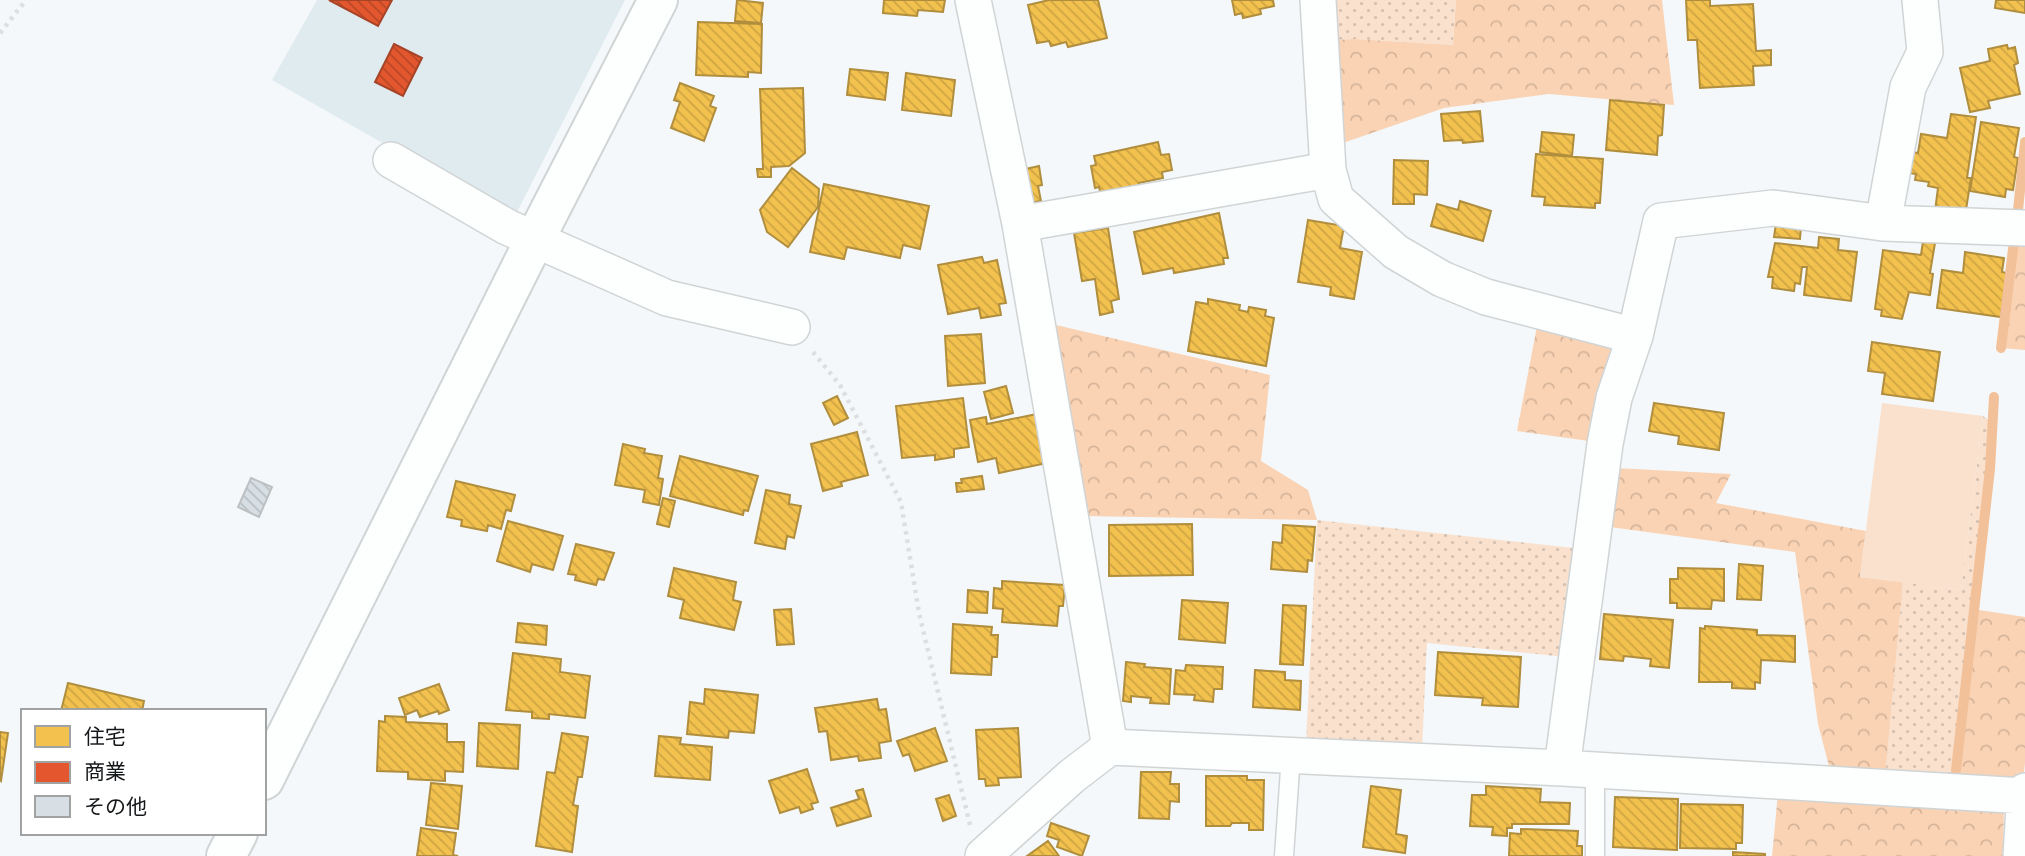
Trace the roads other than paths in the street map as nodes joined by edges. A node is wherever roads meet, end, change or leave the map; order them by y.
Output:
1 (657, 0) edge
2 (973, 0) edge
3 (1318, 0) edge
4 (1920, 0) edge
5 (391, 160) dead end
6 (1328, 170) junction
7 (1883, 223) junction
8 (1020, 225) junction
9 (2025, 228) edge
10 (535, 239) junction
11 (792, 327) road end
12 (1635, 336) junction
13 (1110, 747) junction
14 (1291, 755) junction
15 (1578, 769) junction
16 (266, 776) edge
17 (2024, 794) edge
18 (237, 835) edge
19 (978, 846) edge
20 (226, 856) edge
21 (1284, 856) edge
22 (1595, 856) edge
23 (2021, 856) edge

1 - 10 street
2 - 8 street
3 - 6 street
4 - 7 street
5 - 10 street
6 - 8 street
6 - 12 street
7 - 9 street
7 - 12 street
8 - 13 street
10 - 11 street
10 - 16 street
12 - 15 street
13 - 14 street
13 - 19 street
14 - 15 street
14 - 21 lane
15 - 17 street
15 - 22 lane
17 - 23 street
18 - 20 street

